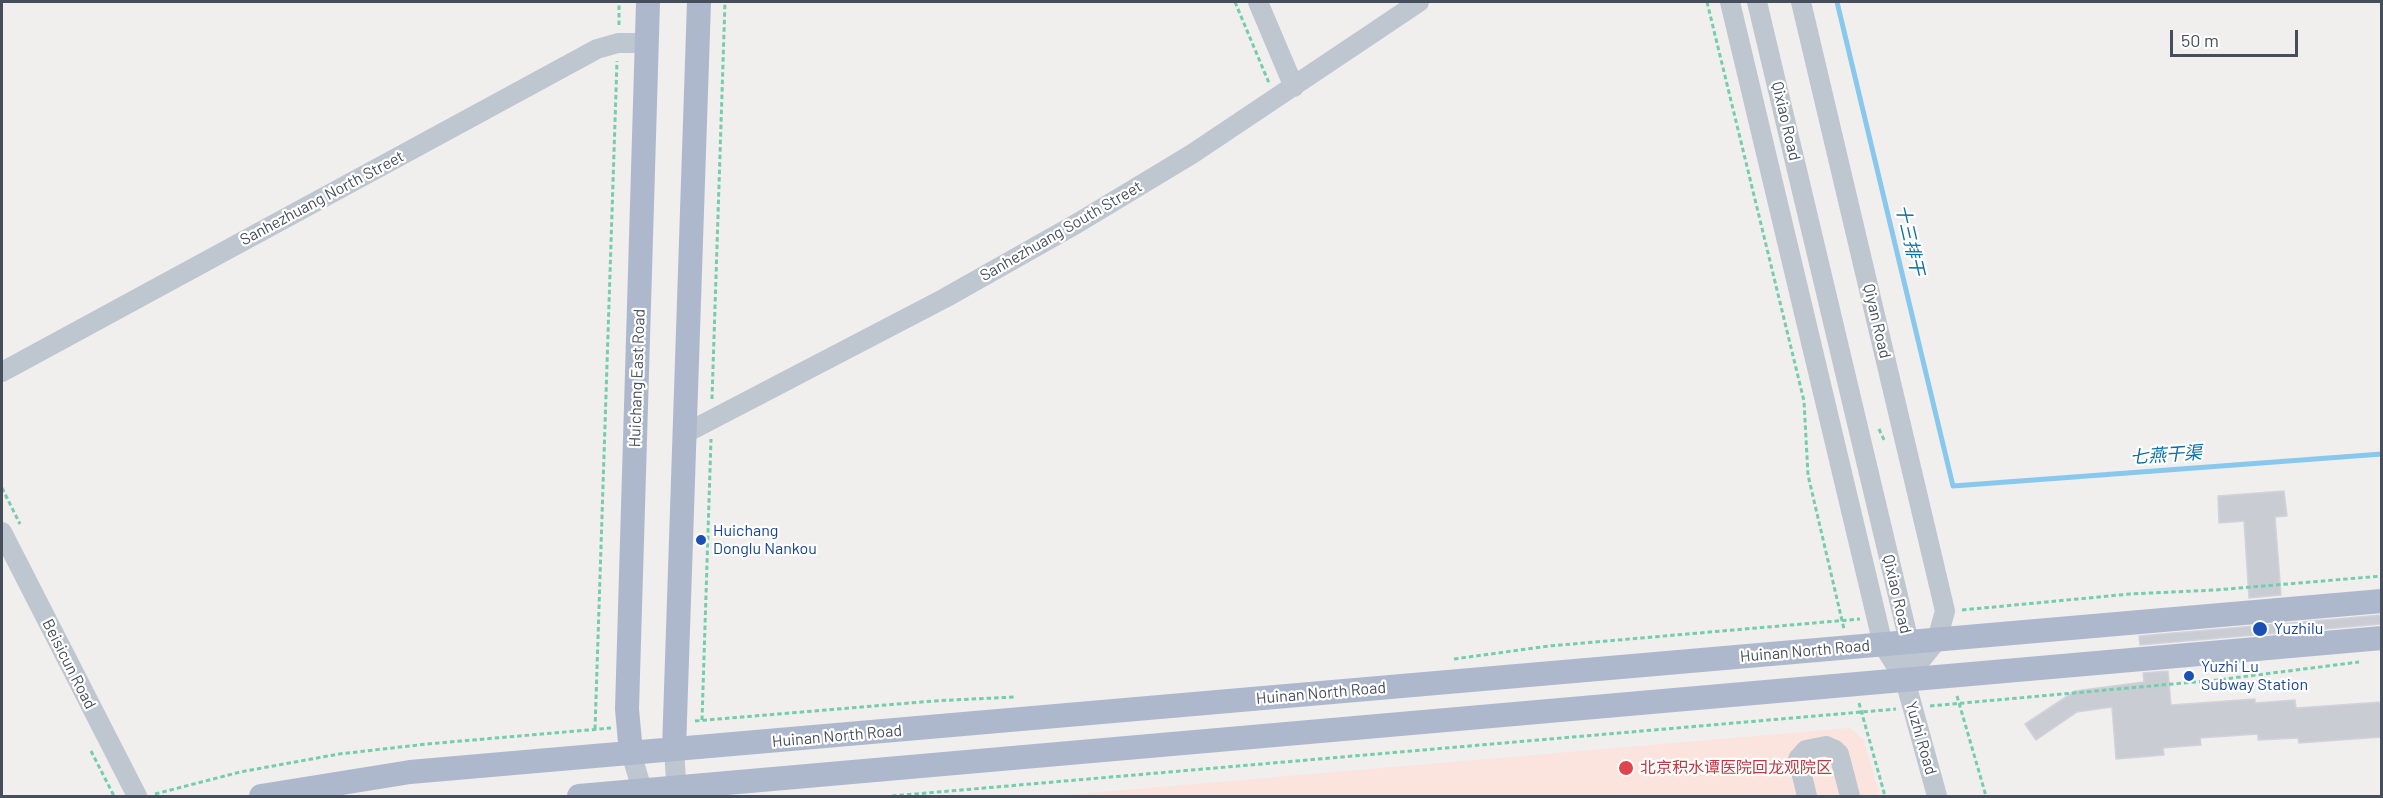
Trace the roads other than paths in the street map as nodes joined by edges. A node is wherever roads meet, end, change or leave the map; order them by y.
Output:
1 (648, 2) edge
2 (699, 2) edge
3 (1258, 2) edge
4 (1419, 2) edge
5 (1730, 2) edge
6 (1757, 2) edge
7 (1801, 2) edge
8 (647, 43) junction
9 (1294, 87) junction
10 (2, 372) edge
11 (686, 433) junction
12 (2, 532) edge
13 (2382, 601) edge
14 (2382, 638) edge
15 (1936, 640) junction
16 (1909, 642) junction
17 (1883, 645) junction
18 (1905, 680) junction
19 (674, 749) junction
20 (632, 753) junction
21 (676, 792) edge
22 (643, 794) edge
23 (144, 796) edge
24 (261, 796) edge
25 (579, 796) edge
26 (1807, 796) edge
27 (1850, 796) edge
28 (1937, 796) edge

1 - 8 main road, Huichang East Road
2 - 11 main road
3 - 9 street
4 - 9 street, Sanhezhuang South Street
5 - 17 street, Qixiao Road
6 - 16 street, Qixiao Road
7 - 15 street, Qiyan Road
8 - 10 street, Sanhezhuang North Street
8 - 20 main road, Huichang East Road
9 - 11 street, Sanhezhuang South Street
11 - 19 main road
12 - 23 street, Beisicun Road
13 - 15 main road, Huinan North Road
14 - 18 main road
15 - 16 main road, Huinan North Road
15 - 18 street
16 - 17 main road, Huinan North Road
16 - 18 street, Qixiao Road
17 - 18 street, Qixiao Road
17 - 19 main road, Huinan North Road
18 - 21 main road
18 - 28 street, Yuzhi Road
19 - 20 main road, Huinan North Road
19 - 21 street
20 - 22 street
20 - 24 main road, Huinan North Road
21 - 22 main road
22 - 25 main road
26 - 27 street

